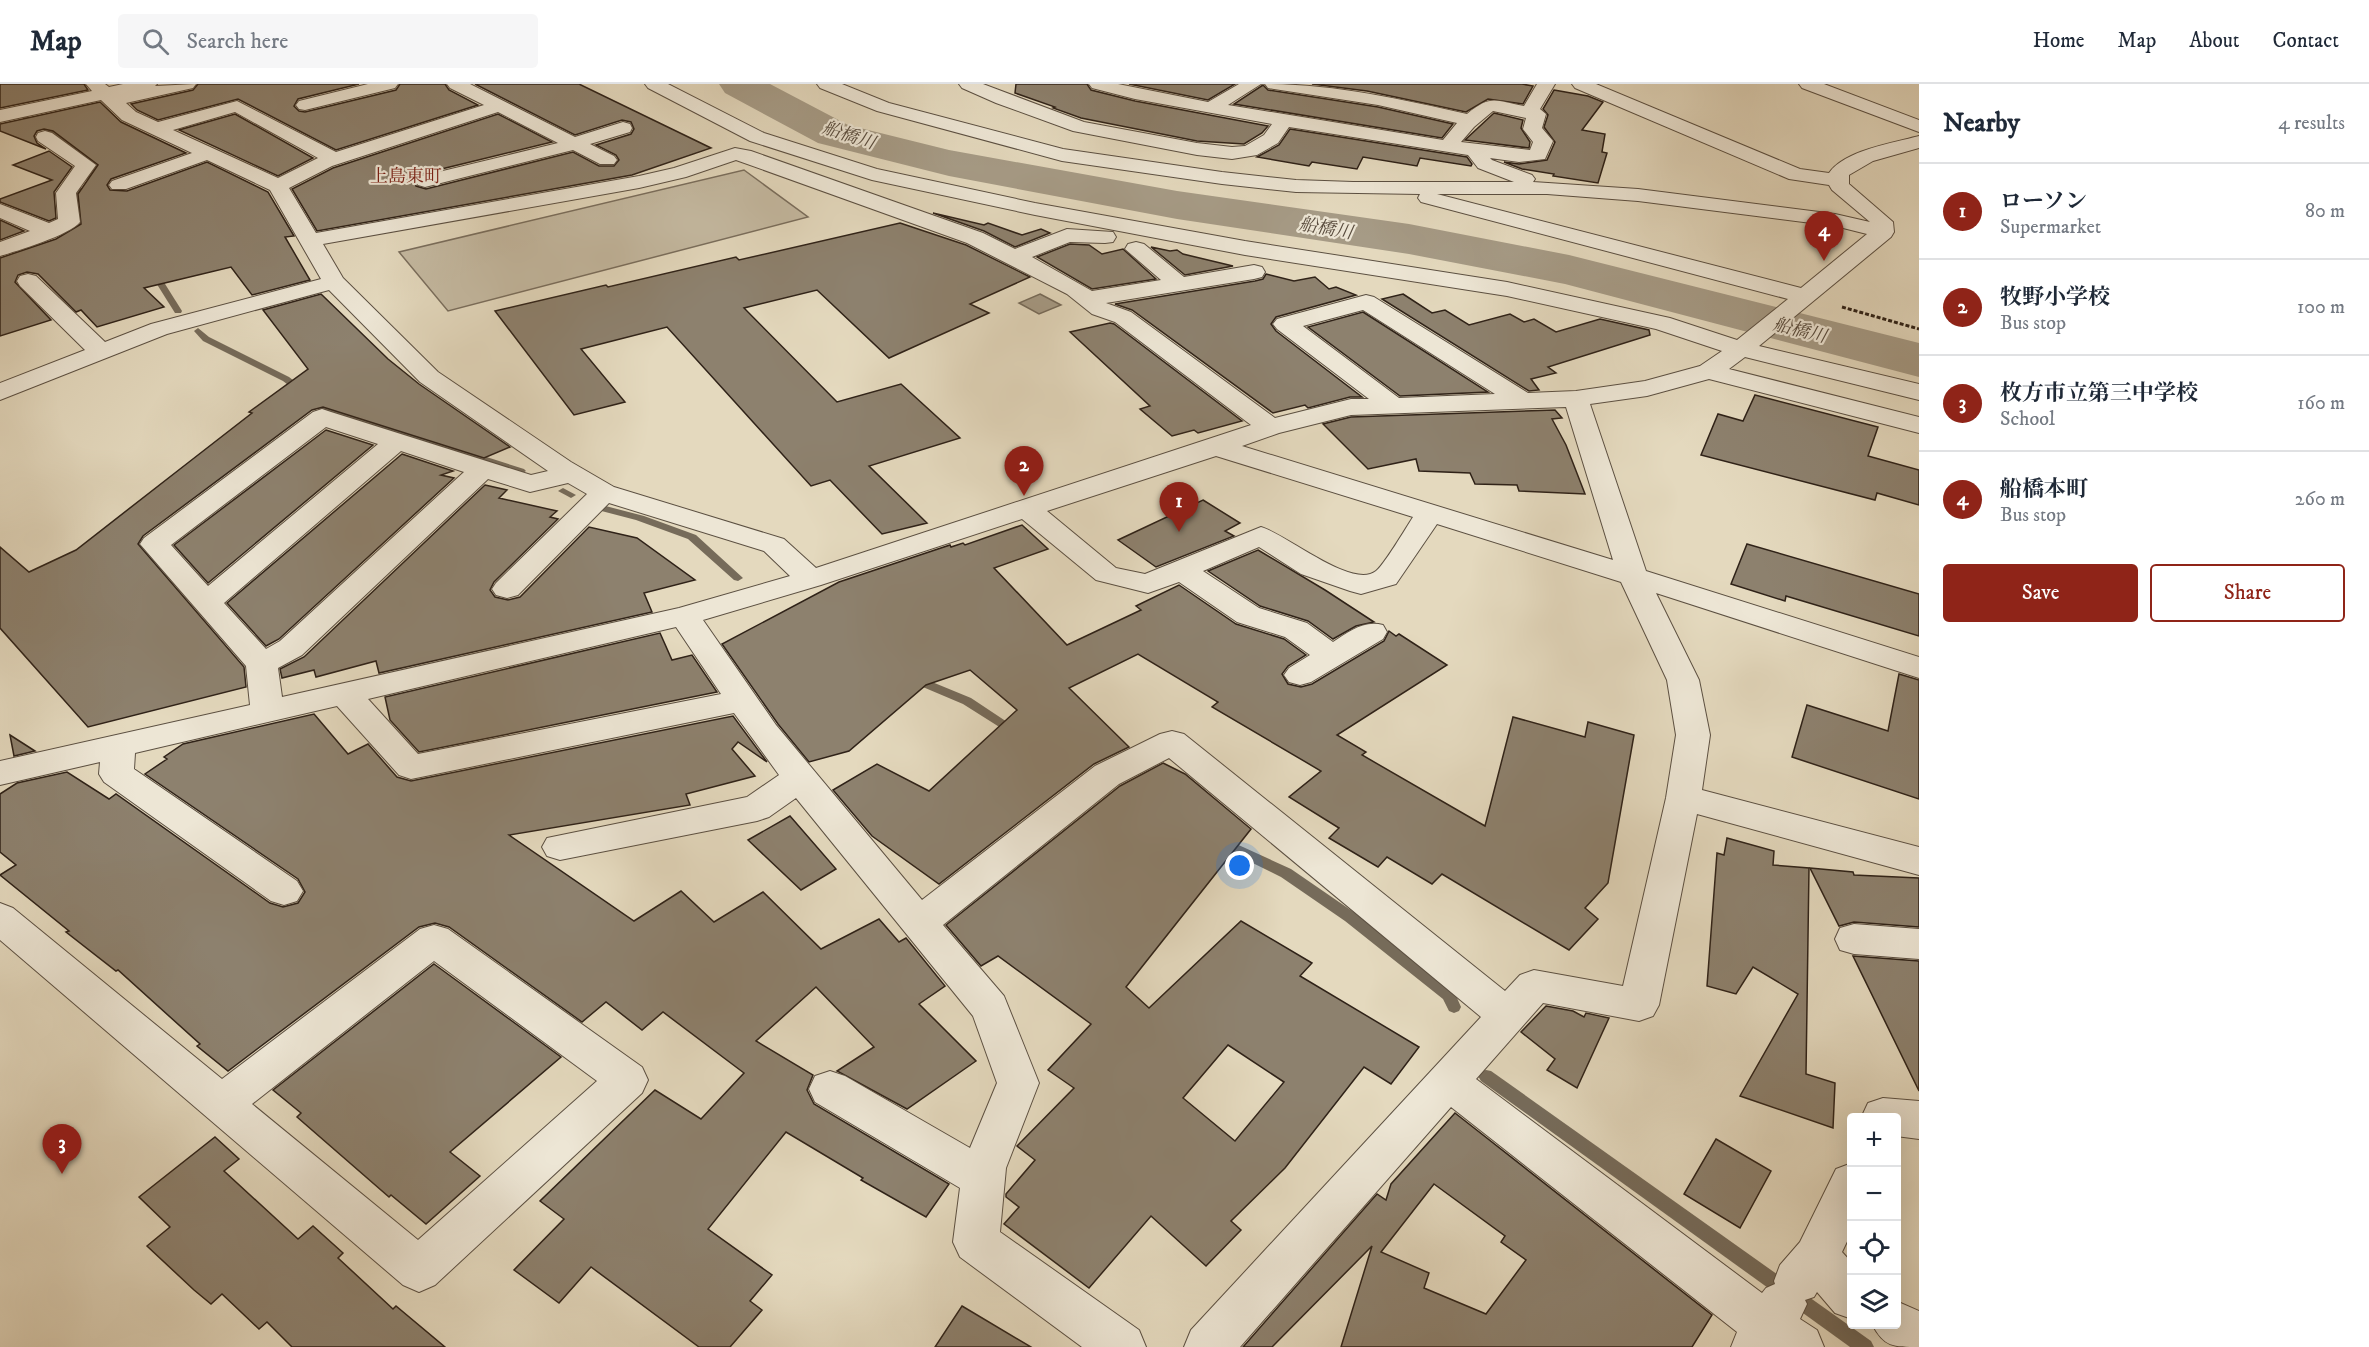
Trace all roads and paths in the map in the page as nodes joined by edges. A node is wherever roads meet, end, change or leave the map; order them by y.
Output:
1 (184, 84) edge
2 (389, 84) edge
3 (456, 84) edge
4 (654, 84) edge
5 (826, 84) edge
6 (968, 84) edge
7 (1098, 84) edge
8 (1153, 84) edge
9 (1252, 84) edge
10 (1281, 84) edge
11 (1546, 84) edge
12 (1808, 84) edge
13 (140, 85) edge
14 (357, 87) edge
15 (1580, 87) edge
16 (105, 93) edge
17 (1135, 94) junction
18 (305, 105) dead end
19 (500, 106) junction
20 (1210, 108) junction
21 (1529, 113) junction
22 (912, 114) junction
23 (0, 116) edge
24 (1470, 120) junction
25 (1284, 121) junction
26 (1919, 126) edge
27 (1080, 127) junction
28 (158, 128) junction
29 (623, 128) dead end
30 (45, 137) dead end
31 (1919, 142) edge
32 (575, 143) junction
33 (1448, 146) junction
34 (1474, 150) junction
35 (209, 153) junction
36 (334, 159) junction
37 (607, 159) dead end
38 (1839, 180) junction
39 (425, 181) dead end
40 (119, 185) dead end
41 (278, 186) junction
42 (1547, 188) junction
43 (1391, 189) junction
44 (0, 210) edge
45 (49, 231) junction
46 (1883, 231) junction
47 (1163, 232) junction
48 (310, 240) junction
49 (0, 249) edge
50 (1136, 249) dead end
51 (1015, 256) junction
52 (1254, 272) dead end
53 (28, 281) dead end
54 (334, 282) junction
55 (1179, 284) junction
56 (1804, 296) junction
57 (1087, 299) junction
58 (1919, 328) edge
59 (1741, 348) junction
60 (101, 352) junction
61 (1709, 371) junction
62 (0, 392) edge
63 (1919, 392) edge
64 (1576, 399) junction
65 (1522, 400) junction
66 (1393, 405) junction
67 (1919, 425) edge
68 (1270, 427) junction
69 (397, 441) junction
70 (1216, 447) junction
71 (483, 469) junction
72 (572, 474) junction
73 (604, 493) junction
74 (1027, 509) junction
75 (1430, 513) junction
76 (1181, 570) junction
77 (1633, 576) junction
78 (811, 579) junction
79 (507, 590) dead end
80 (207, 603) junction
81 (684, 616) junction
82 (1372, 632) dead end
83 (1331, 656) junction
84 (262, 664) junction
85 (1919, 668) edge
86 (1300, 675) dead end
87 (344, 694) junction
88 (742, 701) junction
89 (267, 712) junction
90 (119, 746) junction
91 (0, 773) edge
92 (800, 778) junction
93 (1683, 798) junction
94 (560, 847) dead end
95 (1919, 861) edge
96 (284, 891) dead end
97 (0, 918) edge
98 (919, 923) junction
99 (1854, 939) dead end
100 (1919, 944) edge
101 (1507, 1016) junction
102 (1448, 1081) junction
103 (830, 1089) dead end
104 (221, 1104) junction
105 (1901, 1118) edge
106 (1919, 1120) edge
107 (983, 1179) junction
108 (1847, 1191) edge
109 (1847, 1298) edge
110 (1786, 1310) edge
111 (1901, 1327) edge
112 (1919, 1338) edge
113 (1122, 1347) edge
114 (1208, 1347) edge

1 - 16 street
2 - 14 street
3 - 19 street
4 - 47 street
5 - 22 street
6 - 27 street
7 - 17 street
8 - 17 street
9 - 20 street
10 - 24 street
11 - 15 street
11 - 21 street
12 - 26 street
13 - 16 street
14 - 18 street
15 - 38 street
16 - 23 street
16 - 28 street
17 - 20 street
17 - 27 street
19 - 32 street
19 - 36 street
20 - 25 street
21 - 24 street
21 - 34 street
22 - 27 street
22 - 43 street
24 - 33 street
25 - 27 street
25 - 33 street
28 - 35 street
28 - 36 street
29 - 32 street
30 - 45 street
31 - 38 street
32 - 37 street
32 - 39 street
33 - 34 street
34 - 42 street
35 - 40 street
35 - 41 street
36 - 41 street
38 - 46 street
41 - 48 street
42 - 43 street
42 - 46 street
43 - 56 street
44 - 45 street
45 - 49 street
46 - 56 street
47 - 51 street
47 - 59 street
48 - 51 street
48 - 54 street
50 - 55 street
51 - 57 street
52 - 55 street
53 - 60 street
54 - 60 street
54 - 72 street
55 - 57 street
56 - 58 path
56 - 59 street
57 - 68 street
59 - 61 street
59 - 63 street
60 - 62 street
61 - 64 street
61 - 67 street
64 - 65 street
64 - 77 street
65 - 66 street
65 - 66 street
66 - 68 street
68 - 70 street
69 - 71 street
69 - 80 street
69 - 80 street
70 - 74 street
70 - 75 street
71 - 72 street
71 - 84 street
72 - 73 street
73 - 78 street
73 - 79 street
74 - 76 street
74 - 78 street
75 - 76 street
75 - 77 street
76 - 83 street
77 - 85 street
77 - 93 street
78 - 81 street
80 - 84 street
81 - 87 street
81 - 88 street
82 - 83 street
83 - 86 street
84 - 89 street
87 - 88 street
87 - 89 street
88 - 92 street
89 - 90 street
90 - 91 street
90 - 96 street
92 - 94 street
92 - 98 street
93 - 95 street
93 - 101 street
97 - 104 street
98 - 101 street
98 - 107 street
99 - 100 street
101 - 102 street
102 - 110 street
102 - 114 street
103 - 107 street
104 - 104 street
105 - 106 street
107 - 113 street
108 - 110 street
109 - 110 street
111 - 112 street

